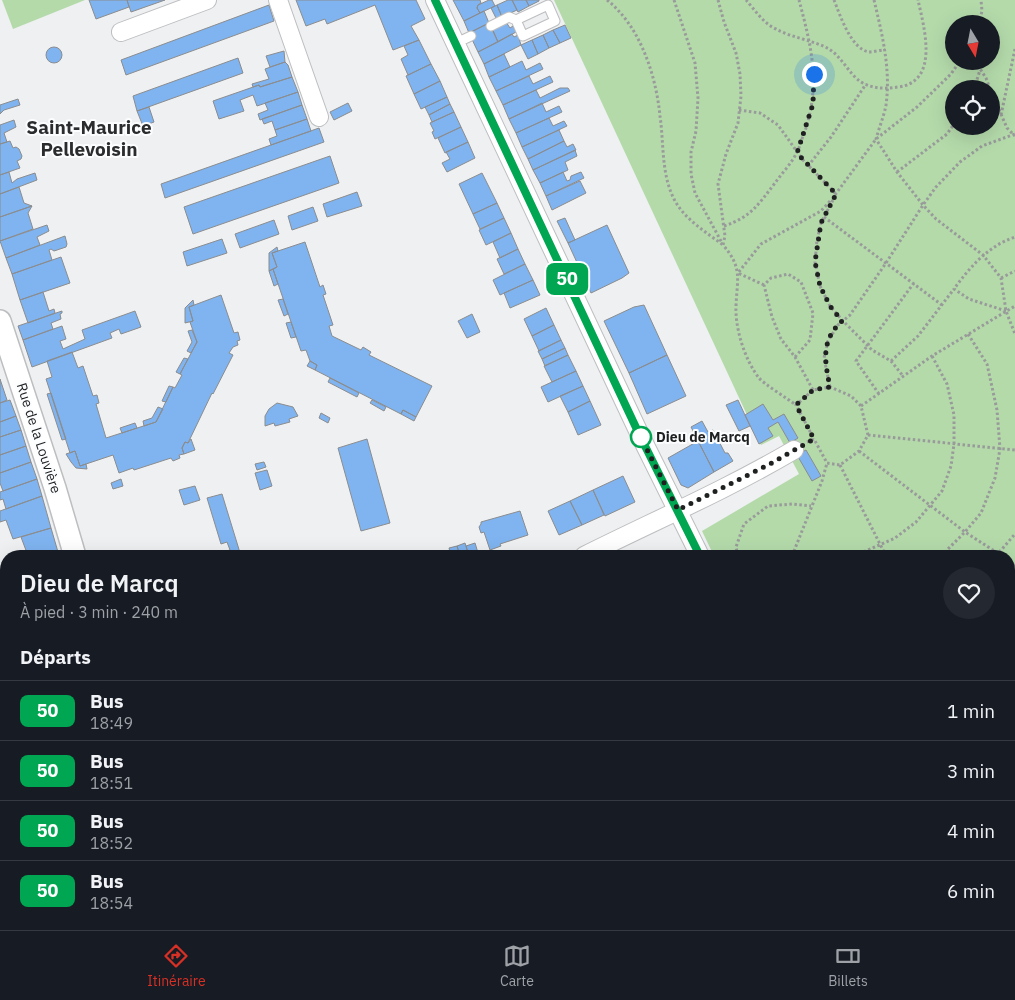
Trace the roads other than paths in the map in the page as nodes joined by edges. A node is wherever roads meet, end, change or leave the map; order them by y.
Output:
1 (208, 0) edge
2 (278, 0) edge
3 (436, 0) edge
4 (516, 20) dead end
5 (491, 26) dead end
6 (121, 32) dead end
7 (319, 117) dead end
8 (0, 321) edge
9 (794, 450) road end
10 (678, 510) junction
11 (73, 550) edge
12 (596, 550) edge
13 (697, 550) edge

1 - 6 street
2 - 7 street
3 - 10 street
4 - 5 lane
8 - 11 street, Rue de la Louvière
9 - 10 street
10 - 12 street
10 - 13 street

